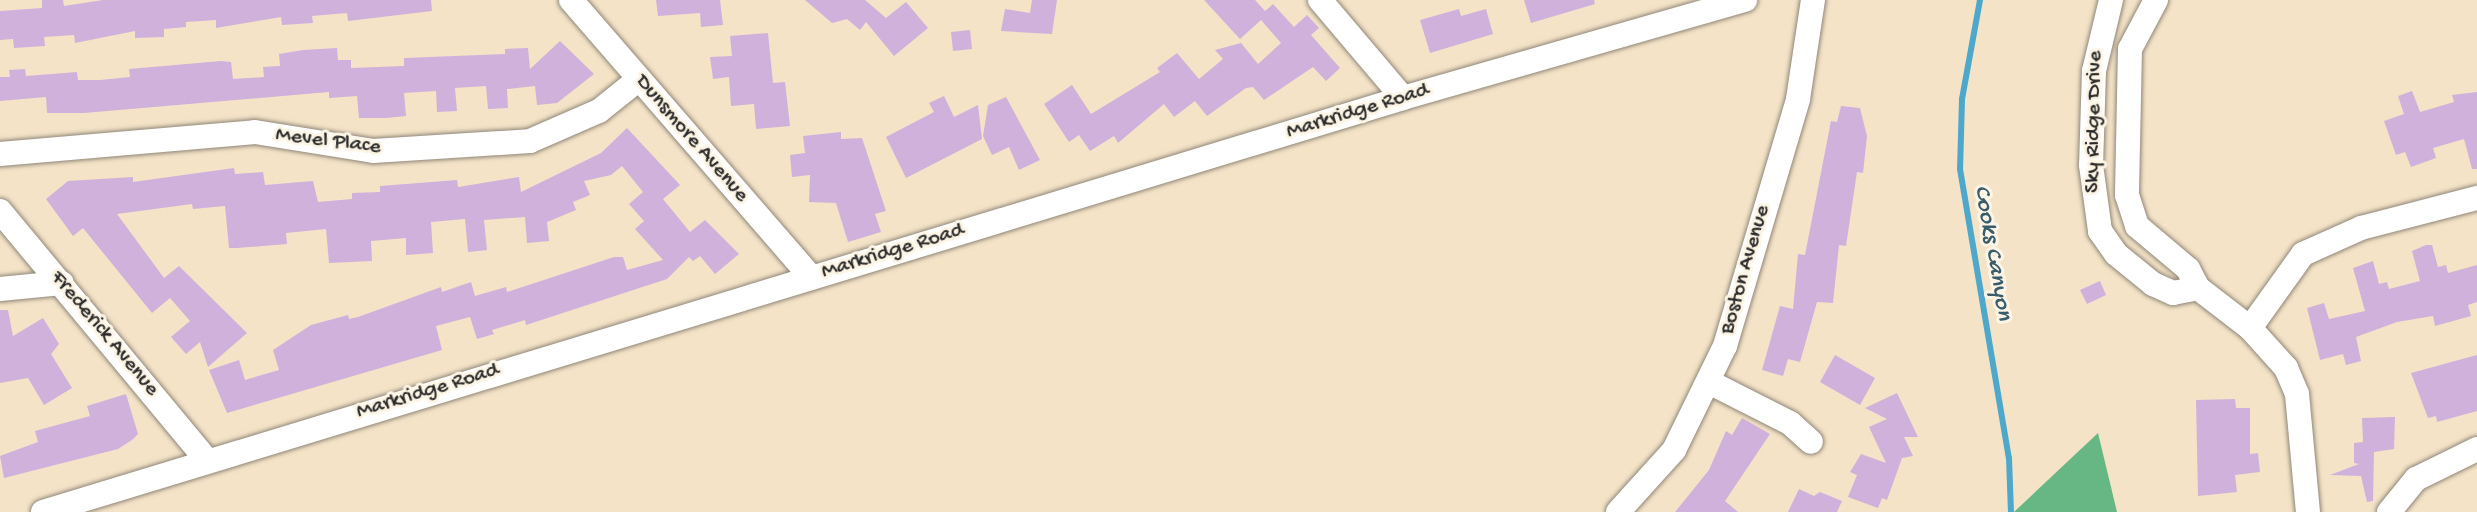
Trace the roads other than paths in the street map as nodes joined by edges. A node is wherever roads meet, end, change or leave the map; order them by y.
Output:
1 (571, 0) edge
2 (1320, 0) edge
3 (1745, 0) edge
4 (1813, 0) edge
5 (2111, 0) edge
6 (2156, 0) edge
7 (639, 79) junction
8 (1403, 98) junction
9 (0, 154) edge
10 (2477, 198) edge
11 (0, 211) edge
12 (811, 277) junction
13 (62, 283) junction
14 (2198, 288) junction
15 (0, 289) edge
16 (2250, 328) junction
17 (1711, 383) junction
18 (1811, 442) dead end
19 (2477, 449) edge
20 (206, 459) junction
21 (43, 512) edge
22 (1618, 512) edge
23 (2308, 512) edge
24 (2389, 512) edge

1 - 7 street, Dunsmore Avenue
2 - 8 street
3 - 8 street, Markridge Road
4 - 17 street, Boston Avenue
5 - 14 street, Sky Ridge Drive
6 - 14 street, Sky Ridge Drive
7 - 9 street, Mevel Place
7 - 12 street, Dunsmore Avenue
8 - 12 street, Markridge Road
10 - 16 street
11 - 13 street, Frederick Avenue
12 - 20 street, Markridge Road
13 - 15 street
13 - 20 street, Frederick Avenue
14 - 16 street, Sky Ridge Drive
16 - 23 street, Sky Ridge Drive
17 - 18 street
17 - 22 street, Boston Avenue
19 - 24 street
20 - 21 street, Markridge Road

